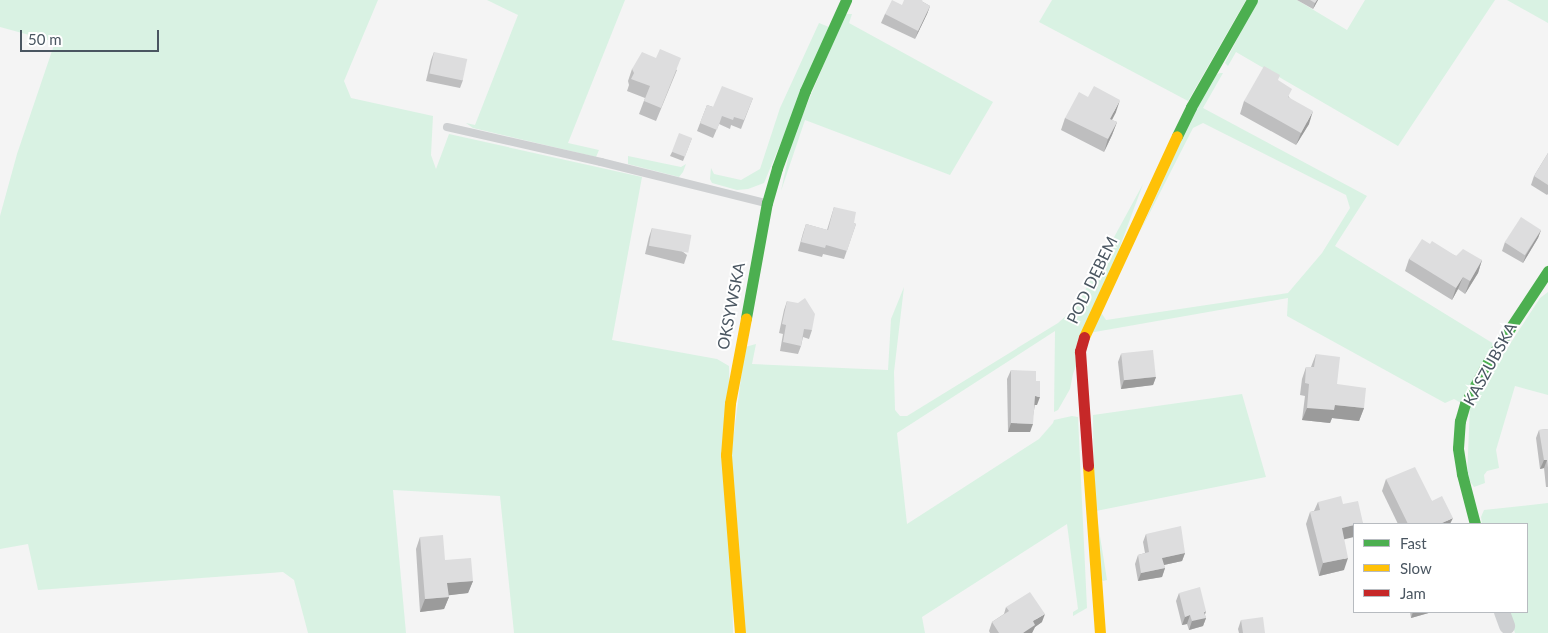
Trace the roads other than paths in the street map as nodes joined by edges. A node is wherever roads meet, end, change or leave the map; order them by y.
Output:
1 (846, 0) edge
2 (1252, 0) edge
3 (447, 127) dead end
4 (767, 203) junction
5 (1548, 271) edge
6 (1475, 523) edge
7 (740, 633) edge
8 (1100, 633) edge

1 - 4 street, OKSYWSKA
2 - 8 street, POD DĘBEM
3 - 4 lane
4 - 7 street, OKSYWSKA
5 - 6 street, KASZUBSKA

